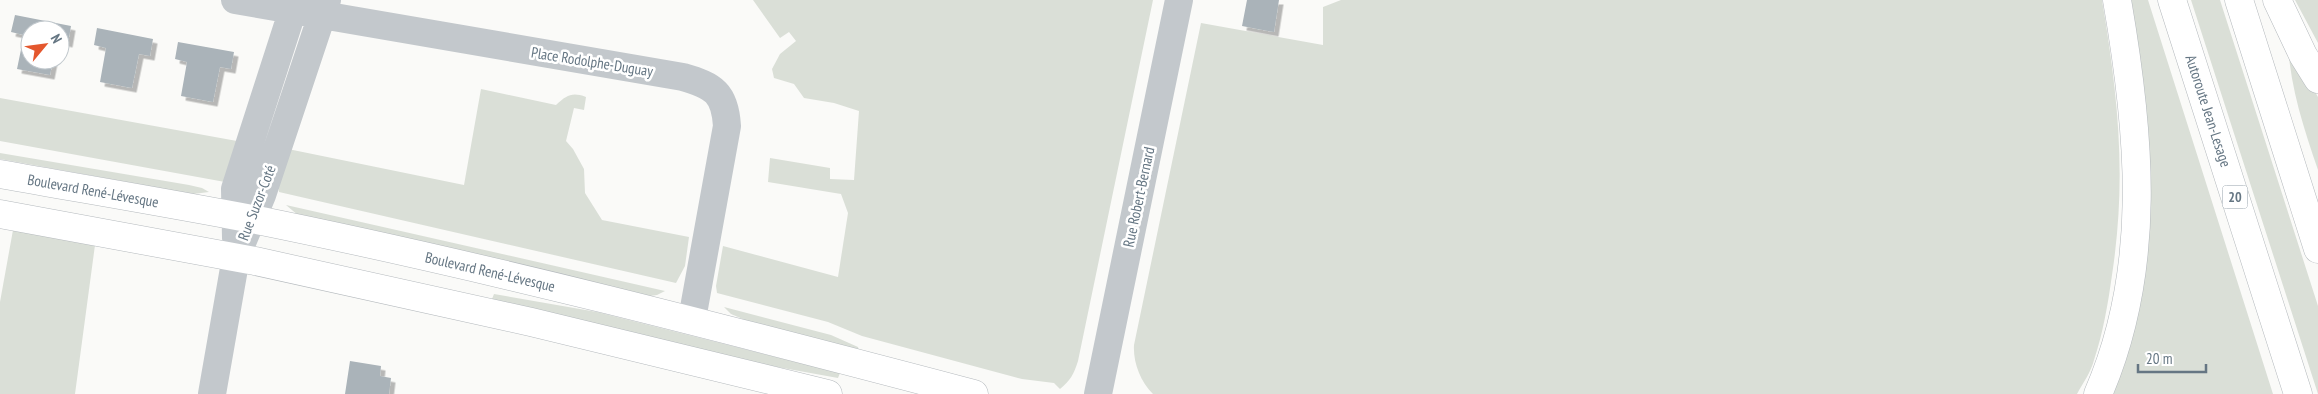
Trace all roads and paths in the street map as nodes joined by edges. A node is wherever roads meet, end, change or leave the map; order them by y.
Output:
1 (235, 0) edge
2 (1179, 0) edge
3 (2117, 0) edge
4 (2172, 0) edge
5 (2239, 0) edge
6 (2277, 0) edge
7 (294, 6) edge
8 (324, 8) edge
9 (2318, 79) edge
10 (267, 88) junction
11 (294, 97) junction
12 (0, 174) edge
13 (0, 214) edge
14 (243, 218) junction
15 (2318, 249) edge
16 (236, 257) junction
17 (692, 319) junction
18 (753, 385) edge
19 (212, 394) edge
20 (828, 394) edge
21 (974, 394) edge
22 (1098, 394) edge
23 (2098, 394) edge
24 (2298, 394) edge

1 - 7 street, Place Rodolphe-Duguay
2 - 22 street, Rue Robert-Bernard
3 - 23 main road
4 - 24 main road, Autoroute Jean-Lesage / 20
5 - 15 main road
6 - 9 main road
7 - 8 street, Place Rodolphe-Duguay
7 - 10 street, Rue Suzor-Coté
8 - 11 street, Rue Suzor-Coté
8 - 17 street, Place Rodolphe-Duguay
10 - 11 street
10 - 14 street, Rue Suzor-Coté
11 - 14 street, Rue Suzor-Coté
12 - 14 main road, Boulevard René-Lévesque
13 - 16 main road
14 - 16 street, Rue Suzor-Coté
14 - 17 main road, Boulevard René-Lévesque
16 - 18 main road
16 - 19 street, Rue Suzor-Coté
17 - 21 main road, Boulevard René-Lévesque
18 - 20 main road

